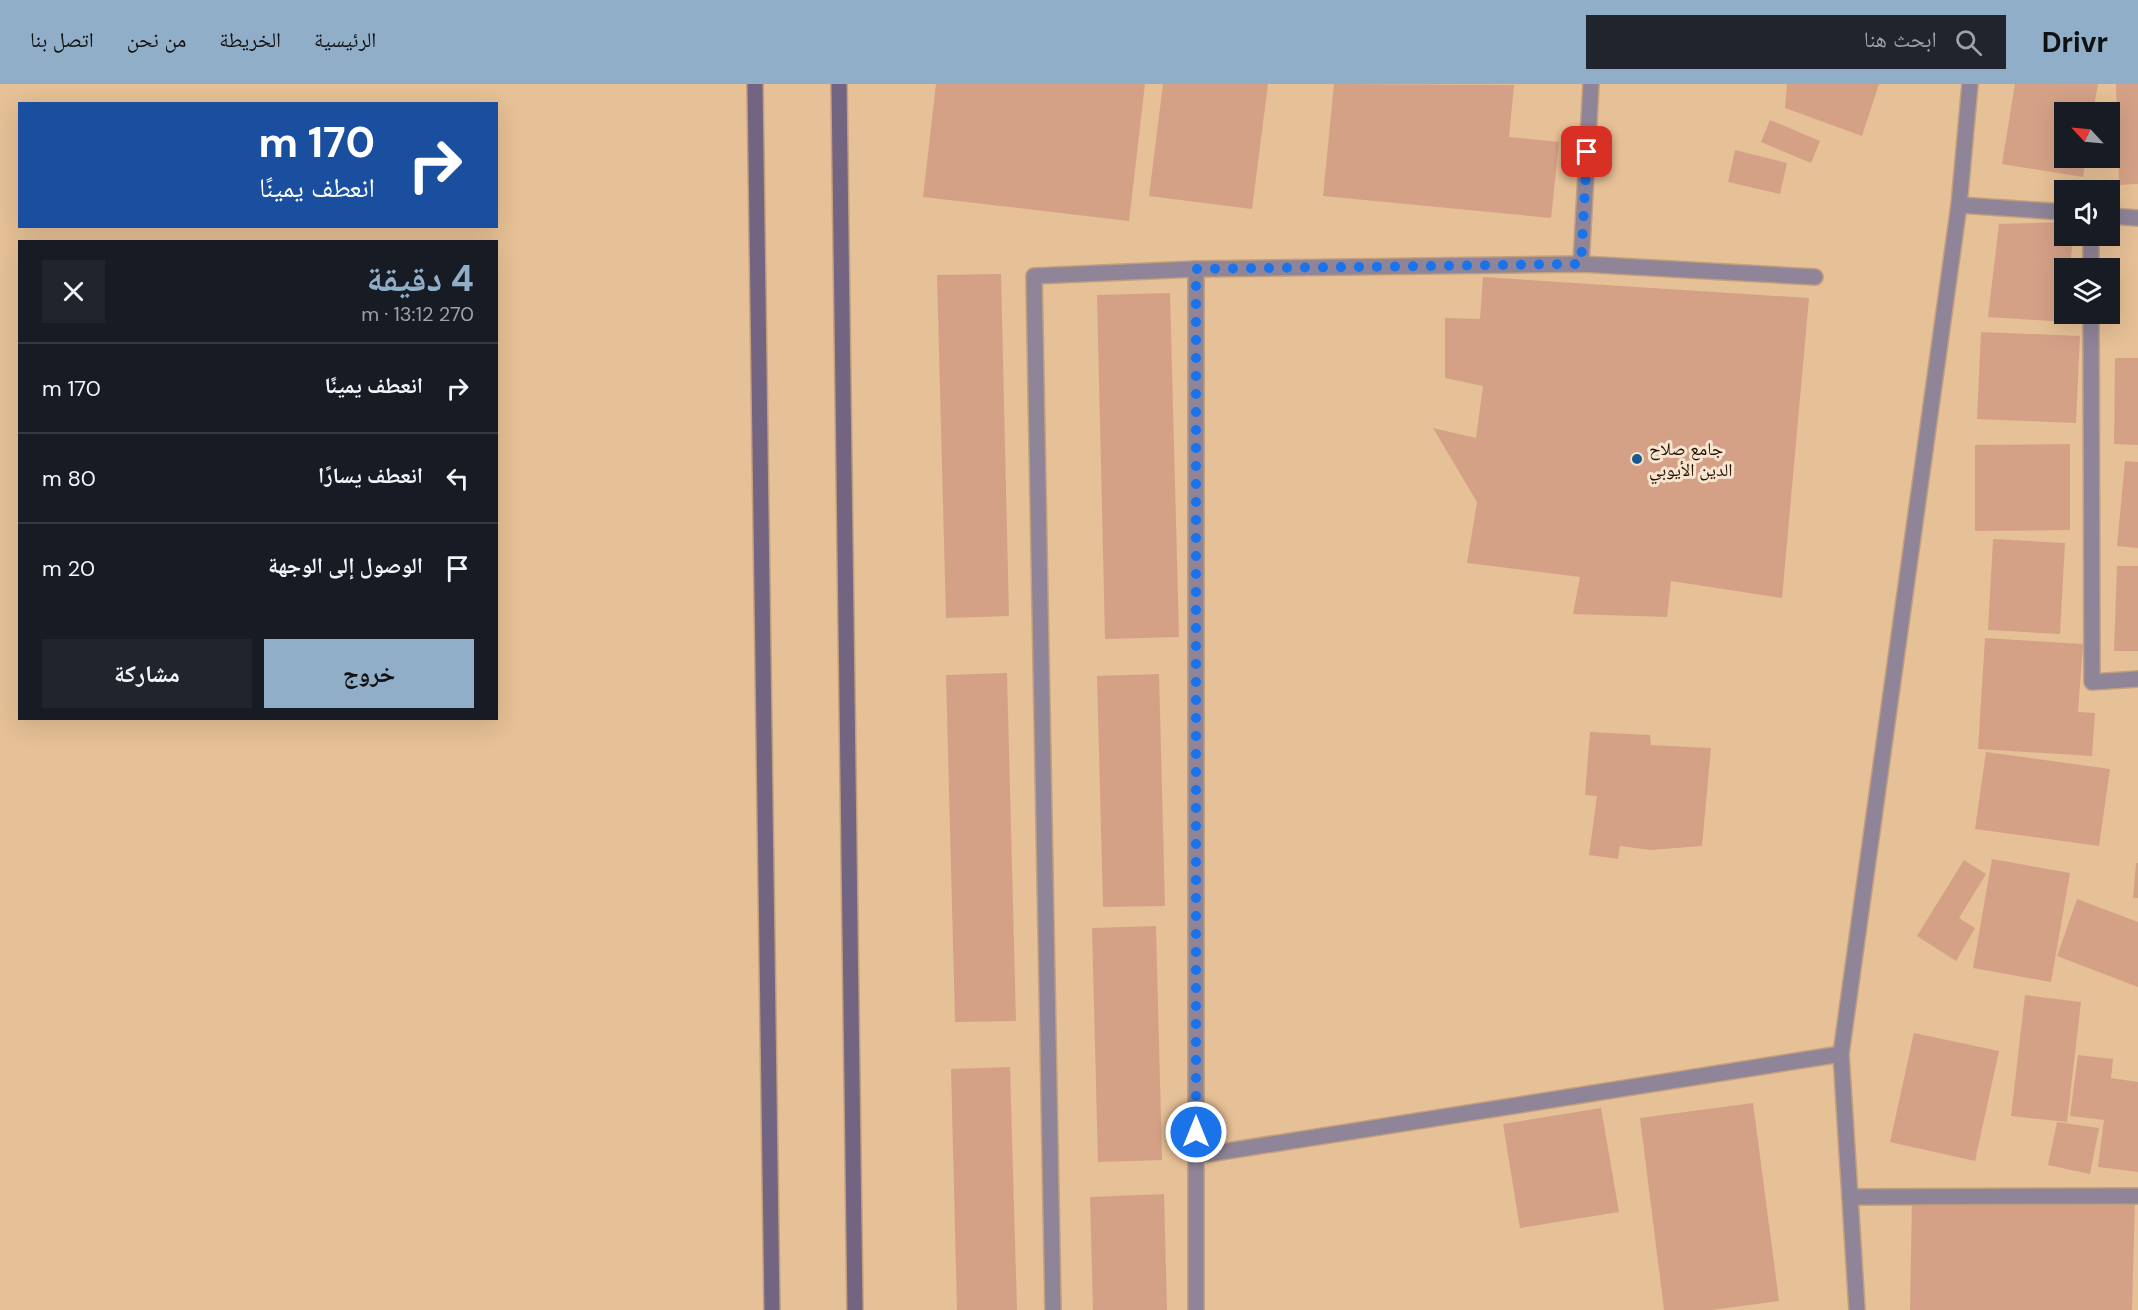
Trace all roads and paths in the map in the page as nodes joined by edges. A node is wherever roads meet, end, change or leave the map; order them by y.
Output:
1 (755, 84) edge
2 (839, 84) edge
3 (1591, 84) edge
4 (1970, 84) edge
5 (1959, 205) junction
6 (2054, 211) edge
7 (2120, 217) edge
8 (2138, 218) edge
9 (1581, 264) junction
10 (1196, 269) junction
11 (1815, 277) dead end
12 (2091, 324) edge
13 (2138, 679) edge
14 (1841, 1054) junction
15 (1196, 1156) junction
16 (2138, 1196) edge
17 (1850, 1197) junction
18 (772, 1310) edge
19 (855, 1310) edge
20 (1053, 1310) edge
21 (1196, 1310) edge
22 (1857, 1310) edge

1 - 18 street
2 - 19 street
3 - 9 street
4 - 5 street
5 - 6 street
5 - 14 street
7 - 8 street
9 - 10 street
9 - 11 street
10 - 15 street
10 - 20 street
12 - 13 street
14 - 15 street
14 - 17 street
15 - 21 street
16 - 17 street
17 - 22 street

